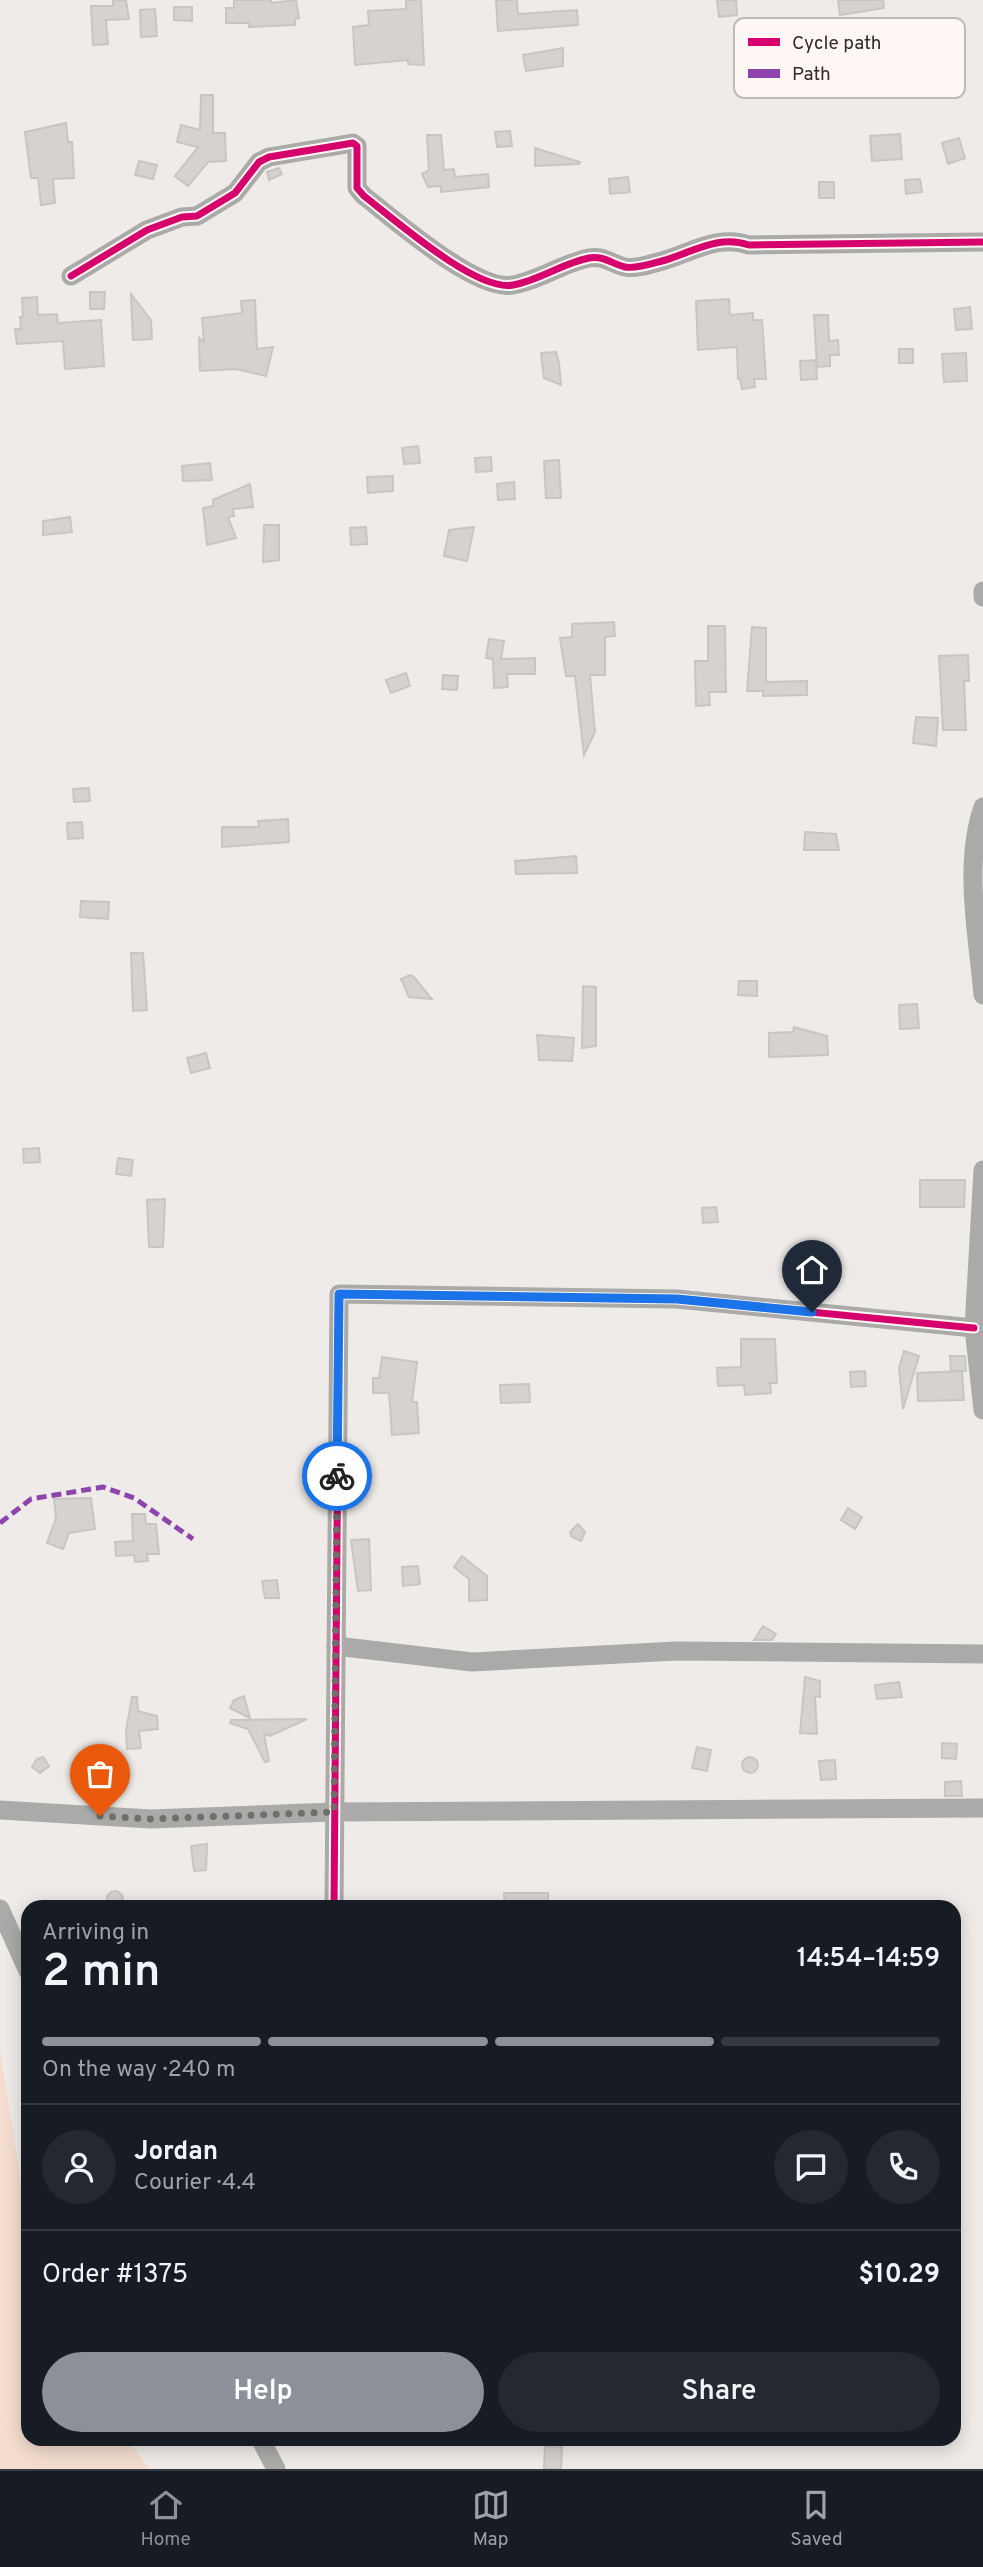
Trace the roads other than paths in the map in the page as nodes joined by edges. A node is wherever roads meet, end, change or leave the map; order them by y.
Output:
1 (983, 242) edge
2 (71, 276) dead end
3 (983, 591) edge
4 (983, 597) edge
5 (983, 807) edge
6 (982, 959) edge
7 (983, 995) edge
8 (983, 1170) edge
9 (974, 1328) junction
10 (983, 1410) edge
11 (336, 1646) junction
12 (983, 1654) edge
13 (983, 1808) edge
14 (0, 1810) edge
15 (334, 1812) junction
16 (334, 1900) edge
17 (0, 1909) edge
18 (21, 1955) edge
19 (264, 2446) edge
20 (276, 2469) edge

1 - 2 street
3 - 4 street
5 - 6 street
6 - 7 street
8 - 9 street
9 - 10 street
9 - 11 street
11 - 12 street
11 - 15 street
13 - 15 street
14 - 15 street
15 - 16 street
17 - 18 street
19 - 20 street

